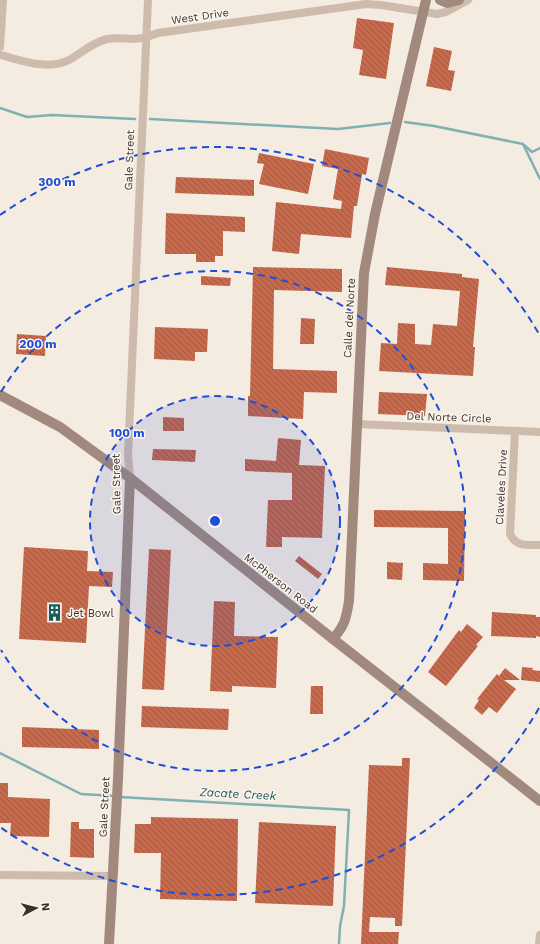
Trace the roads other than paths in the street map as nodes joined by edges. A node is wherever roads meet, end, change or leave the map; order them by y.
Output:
1 (3, 0) edge
2 (148, 0) edge
3 (426, 0) edge
4 (440, 0) edge
5 (459, 0) edge
6 (468, 0) edge
7 (424, 12) junction
8 (146, 37) junction
9 (0, 47) edge
10 (0, 55) edge
11 (0, 395) edge
12 (356, 424) junction
13 (515, 431) junction
14 (540, 432) edge
15 (130, 478) junction
16 (540, 545) edge
17 (333, 639) junction
18 (540, 801) edge
19 (0, 875) edge
20 (113, 876) junction
21 (540, 935) edge
22 (110, 944) edge
23 (539, 944) edge

1 - 9 street
2 - 8 street, Gale Street
3 - 7 street, Calle del Norte
4 - 5 street
6 - 7 street, West Drive
7 - 8 street, West Drive
7 - 12 street, Calle del Norte
8 - 10 street, West Drive
8 - 15 street, Gale Street
11 - 15 street, McPherson Road
12 - 13 street, Del Norte Circle
12 - 17 street, Calle del Norte
13 - 14 street, Del Norte Circle
13 - 16 street, Claveles Drive
15 - 17 street, McPherson Road
15 - 20 street, Gale Street
17 - 18 street, McPherson Road
19 - 20 street
20 - 22 street, Gale Street
21 - 23 street

